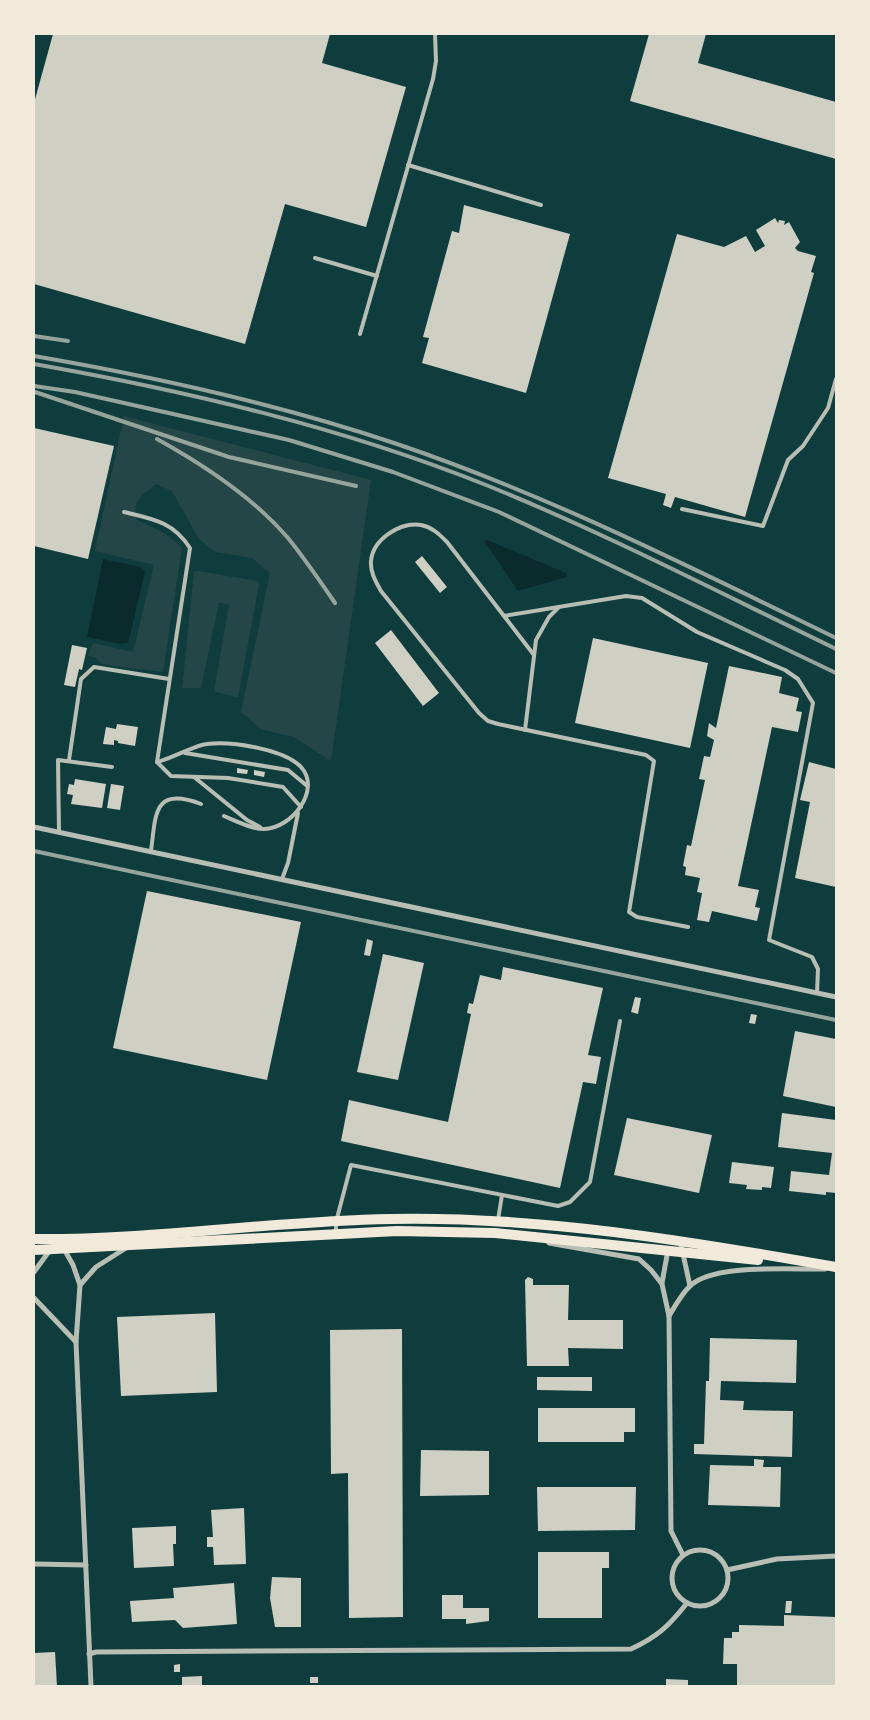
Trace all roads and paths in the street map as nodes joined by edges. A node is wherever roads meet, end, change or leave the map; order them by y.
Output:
1 (434, 34) edge
2 (408, 165) junction
3 (541, 205) dead end
4 (315, 258) dead end
5 (377, 276) junction
6 (360, 334) dead end
7 (836, 379) edge
8 (682, 509) dead end
9 (124, 512) dead end
10 (559, 607) junction
11 (504, 616) junction
12 (534, 655) junction
13 (170, 679) junction
14 (525, 730) junction
15 (185, 753) junction
16 (69, 760) junction
17 (157, 762) junction
18 (112, 767) dead end
19 (194, 777) junction
20 (306, 785) junction
21 (201, 804) dead end
22 (300, 809) junction
23 (224, 816) dead end
24 (34, 827) edge
25 (264, 830) junction
26 (59, 832) junction
27 (151, 851) junction
28 (282, 879) junction
29 (688, 927) dead end
30 (817, 993) junction
31 (836, 997) edge
32 (620, 1021) dead end
33 (502, 1195) junction
34 (497, 1222) junction
35 (336, 1227) junction
36 (496, 1233) junction
37 (34, 1239) edge
38 (54, 1239) junction
39 (680, 1240) junction
40 (129, 1246) junction
41 (65, 1249) junction
42 (34, 1250) edge
43 (50, 1250) junction
44 (668, 1250) junction
45 (683, 1252) junction
46 (836, 1268) edge
47 (34, 1272) edge
48 (662, 1284) junction
49 (80, 1285) junction
50 (690, 1286) junction
51 (34, 1298) edge
52 (669, 1316) junction
53 (76, 1342) junction
54 (683, 1555) junction
55 (836, 1556) edge
56 (34, 1564) edge
57 (86, 1564) junction
58 (727, 1570) junction
59 (686, 1603) junction
60 (90, 1654) junction
61 (91, 1686) edge

1 - 2 lane
2 - 3 lane
2 - 5 lane
4 - 5 lane
5 - 6 lane
7 - 8 lane
9 - 13 lane
10 - 11 lane
10 - 12 lane
10 - 30 lane
11 - 12 lane
11 - 14 lane
12 - 14 lane
13 - 16 lane
13 - 17 lane
14 - 29 lane
15 - 17 lane
15 - 20 lane
15 - 20 lane
16 - 18 lane
16 - 26 lane
17 - 19 lane
19 - 22 lane
19 - 25 lane
20 - 22 lane
21 - 27 lane
22 - 25 lane
22 - 28 lane
23 - 25 lane
24 - 26 street
26 - 27 street
27 - 28 street
28 - 30 street
30 - 31 street
32 - 33 lane
33 - 34 lane
33 - 35 lane
34 - 35 main road
34 - 39 main road
35 - 36 main road
35 - 38 main road
35 - 40 main road
36 - 44 main road
36 - 48 street
37 - 38 main road
38 - 41 street
38 - 43 street
39 - 44 street
39 - 45 street
39 - 46 main road
40 - 41 main road
40 - 49 street
41 - 43 main road
41 - 49 street
42 - 43 main road
43 - 47 street
44 - 45 main road
44 - 48 street
45 - 46 main road
45 - 50 street
46 - 50 street
48 - 52 street
49 - 53 street
50 - 52 street
51 - 53 street
52 - 54 street
53 - 57 street
54 - 58 street
54 - 59 street
55 - 58 street
56 - 57 street
57 - 60 street
58 - 59 street
59 - 60 street
60 - 61 street

